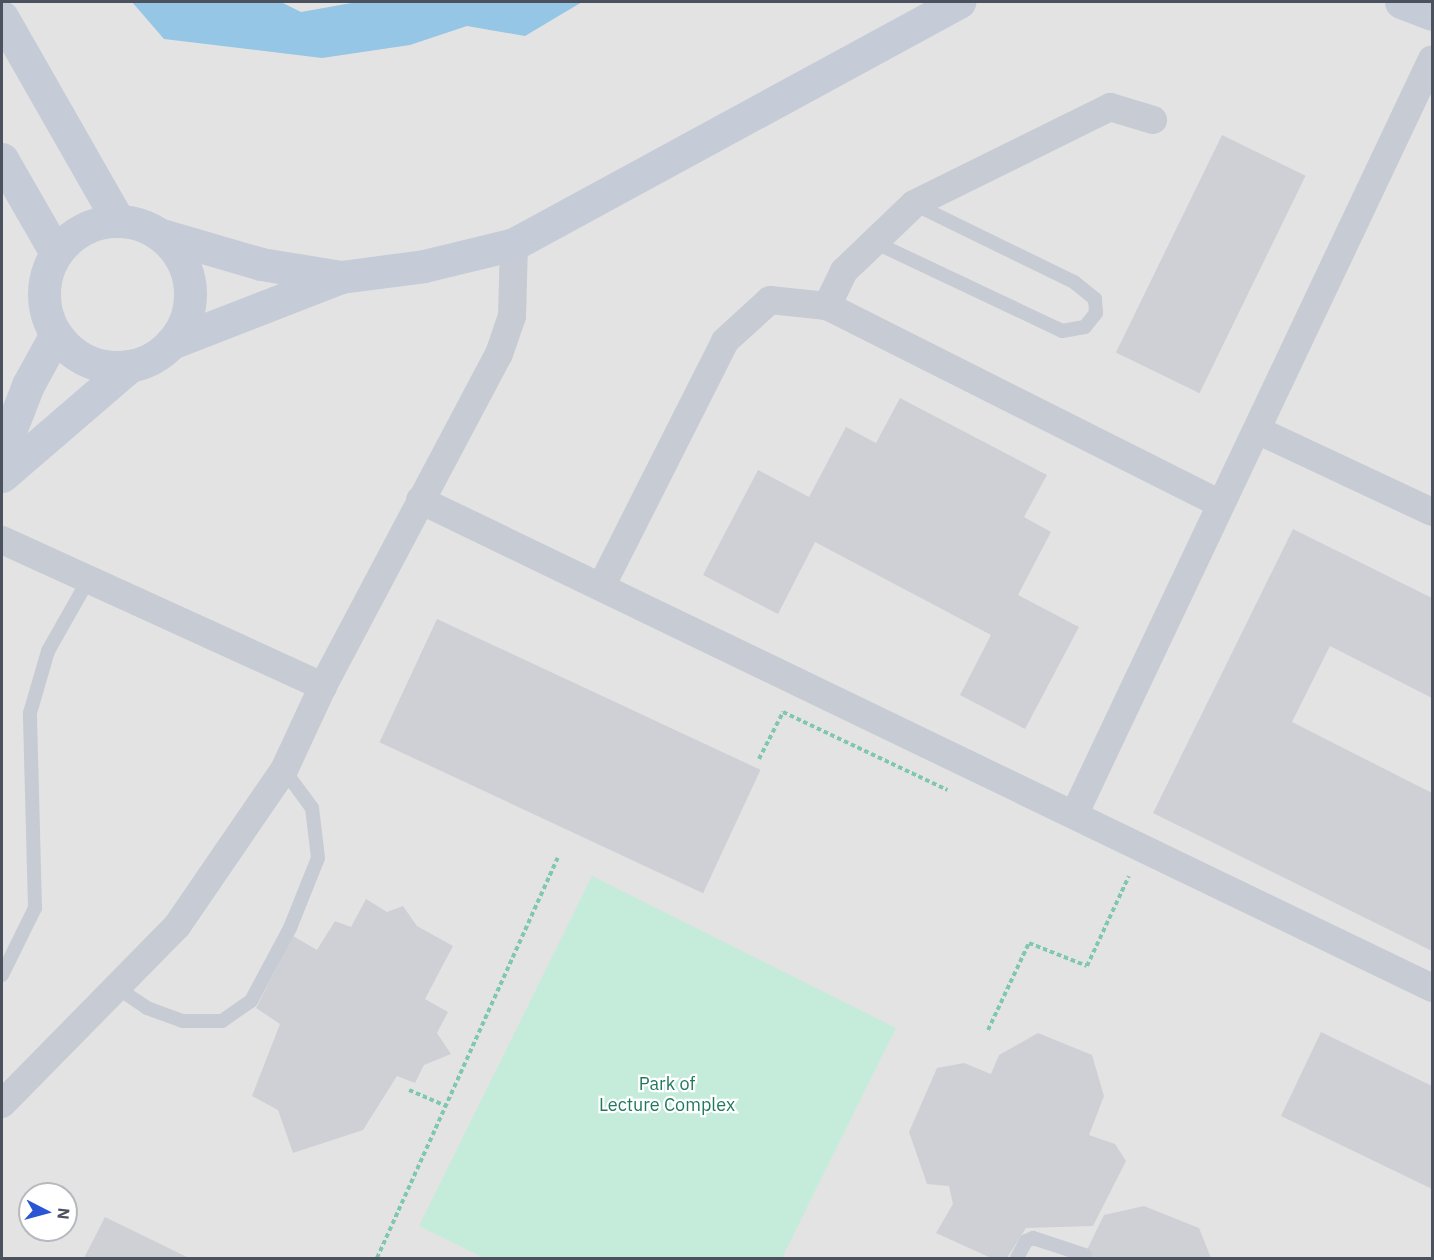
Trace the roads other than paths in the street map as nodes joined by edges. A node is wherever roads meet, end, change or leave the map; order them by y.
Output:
1 (958, 2) edge
2 (1401, 2) edge
3 (1432, 14) edge
4 (2, 17) edge
5 (1432, 59) edge
6 (1153, 120) dead end
7 (2, 159) edge
8 (914, 204) junction
9 (117, 220) junction
10 (162, 235) junction
11 (874, 242) junction
12 (514, 244) junction
13 (56, 254) junction
14 (341, 277) junction
15 (827, 306) junction
16 (56, 334) junction
17 (171, 343) junction
18 (130, 366) junction
19 (1257, 430) junction
20 (2, 452) edge
21 (2, 477) edge
22 (420, 500) junction
23 (1220, 504) junction
24 (1432, 512) edge
25 (2, 540) edge
26 (87, 582) junction
27 (601, 587) junction
28 (323, 686) junction
29 (284, 771) junction
30 (1074, 815) junction
31 (2, 975) edge
32 (1432, 988) edge
33 (119, 989) junction
34 (2, 1104) edge
35 (1085, 1255) dead end
36 (1017, 1258) edge

1 - 12 street
2 - 3 street
4 - 9 street
5 - 19 street
6 - 8 street
7 - 13 street
8 - 11 street
8 - 11 lane
9 - 10 street
9 - 13 street
10 - 14 street
10 - 17 street
11 - 15 street
12 - 14 street
12 - 22 street
13 - 16 street
14 - 17 street
15 - 23 street
15 - 27 street
16 - 18 street
16 - 20 street
17 - 18 street
18 - 21 street
19 - 23 street
19 - 24 street
22 - 27 street
22 - 28 street
23 - 30 street
25 - 26 street
26 - 28 street
26 - 31 lane
27 - 30 street
28 - 29 street
29 - 33 street
29 - 33 lane
30 - 32 street
33 - 34 street
35 - 36 lane

